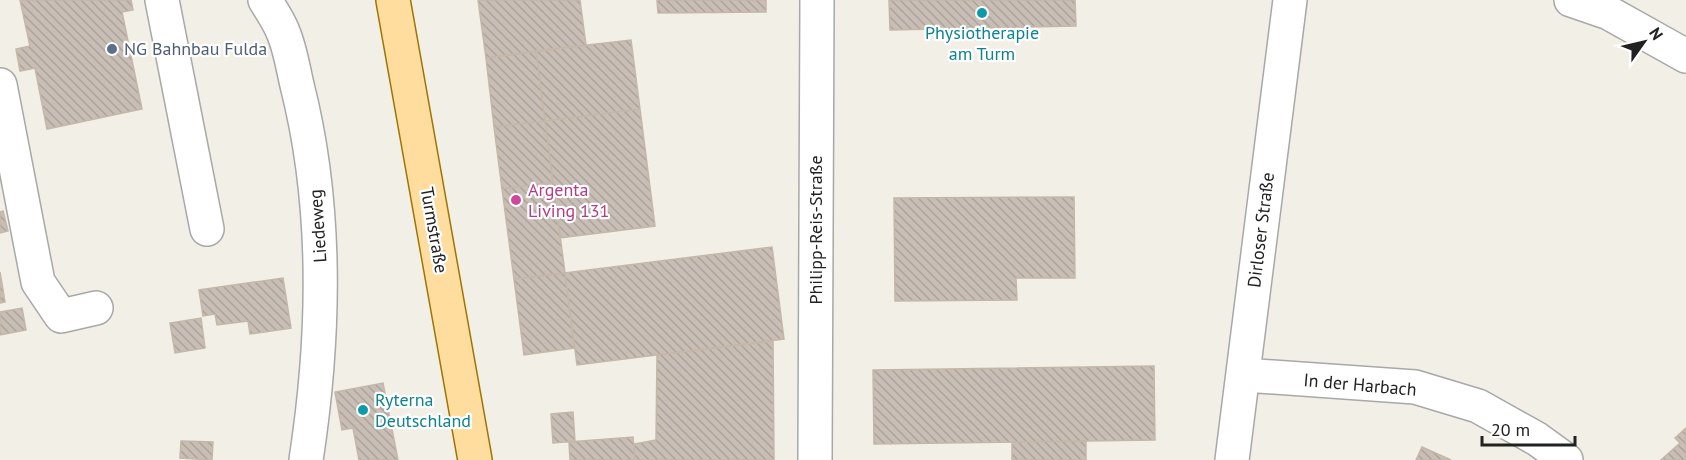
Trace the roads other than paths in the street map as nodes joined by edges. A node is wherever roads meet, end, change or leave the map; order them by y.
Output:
1 (162, 0) edge
2 (265, 0) edge
3 (393, 0) edge
4 (817, 0) edge
5 (1290, 0) edge
6 (1571, 0) edge
7 (1686, 56) edge
8 (0, 86) edge
9 (207, 228) dead end
10 (96, 308) dead end
11 (1244, 375) junction
12 (306, 460) edge
13 (475, 460) edge
14 (815, 460) edge
15 (1232, 460) edge
16 (1566, 460) edge

1 - 9 street
2 - 12 street, Liedeweg
3 - 13 main road, Turmstraße
4 - 14 street, Philipp-Reis-Straße
5 - 11 street, Dirloser Straße
6 - 7 street
8 - 10 street
11 - 15 street, Dirloser Straße
11 - 16 street, In der Harbach

